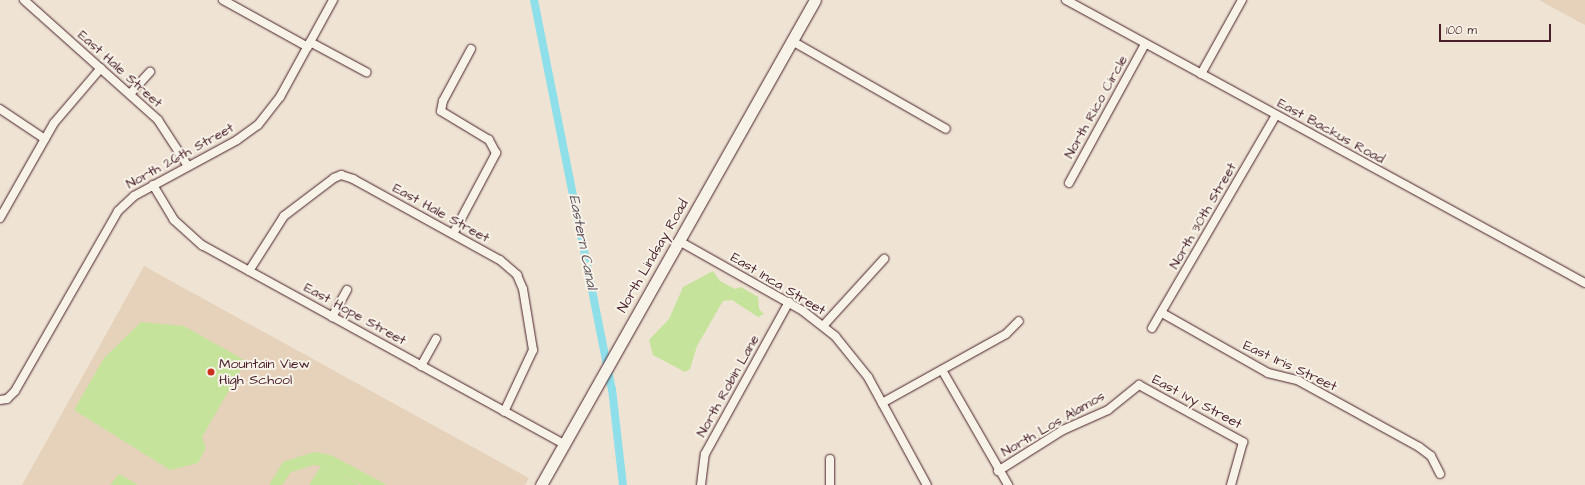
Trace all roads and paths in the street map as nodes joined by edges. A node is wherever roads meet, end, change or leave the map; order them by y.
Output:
1 (24, 0) edge
2 (223, 0) edge
3 (333, 0) edge
4 (815, 0) edge
5 (1066, 0) edge
6 (1242, 0) edge
7 (792, 41) junction
8 (309, 44) junction
9 (1145, 44) junction
10 (472, 49) dead end
11 (101, 68) junction
12 (150, 72) dead end
13 (366, 72) dead end
14 (1201, 74) junction
15 (130, 94) junction
16 (0, 109) edge
17 (1276, 115) junction
18 (946, 129) dead end
19 (45, 139) junction
20 (188, 166) junction
21 (1069, 182) dead end
22 (153, 185) junction
23 (0, 218) edge
24 (453, 234) junction
25 (679, 241) junction
26 (884, 259) dead end
27 (249, 271) junction
28 (1585, 283) edge
29 (347, 290) dead end
30 (789, 302) junction
31 (1162, 313) junction
32 (332, 317) junction
33 (1019, 321) dead end
34 (824, 326) junction
35 (1152, 328) dead end
36 (436, 339) dead end
37 (421, 366) junction
38 (942, 370) junction
39 (1139, 385) joint
40 (3, 400) edge
41 (882, 403) junction
42 (504, 412) junction
43 (564, 444) junction
44 (830, 459) dead end
45 (998, 471) junction
46 (1440, 474) dead end
47 (541, 485) edge
48 (701, 485) edge
49 (830, 485) edge
50 (926, 485) edge
51 (1008, 485) edge
52 (1231, 485) edge

1 - 11 street, East Hale Street
2 - 8 street
3 - 8 street, North 26th Street
4 - 7 main road, North Lindsay Road
5 - 9 street, East Backus Road
6 - 14 street
7 - 18 street
7 - 25 main road, North Lindsay Road
8 - 13 street
8 - 20 street, North 26th Street
9 - 14 street, East Backus Road
9 - 21 street, North Rico Circle
10 - 24 street
11 - 15 street, East Hale Street
11 - 19 street
12 - 15 street
14 - 17 street, East Backus Road
15 - 20 street, East Hale Street
16 - 19 street
17 - 28 street, East Backus Road
17 - 31 street, North 30th Street
19 - 23 street
20 - 22 street, North 26th Street
22 - 27 street, East Hope Street
22 - 40 street, North 26th Street
24 - 27 street, East Hale Street
24 - 42 street, East Hale Street
25 - 30 street, East Inca Street
25 - 43 main road, North Lindsay Road
26 - 34 street
27 - 32 street, East Hope Street
29 - 32 street
30 - 34 street, East Inca Street
30 - 48 street, North Robin Lane
31 - 35 street, North 30th Street
31 - 46 street, East Iris Street
32 - 37 street, East Hope Street
33 - 38 street
34 - 41 street, East Inca Street
36 - 37 street
37 - 42 street, East Hope Street
38 - 41 street
38 - 45 street
39 - 45 street, North Los Alamos
39 - 52 street, East Ivy Street
41 - 50 street, East Inca Street
42 - 43 street, East Hope Street
43 - 47 main road, North Lindsay Road
44 - 49 street
45 - 51 street

